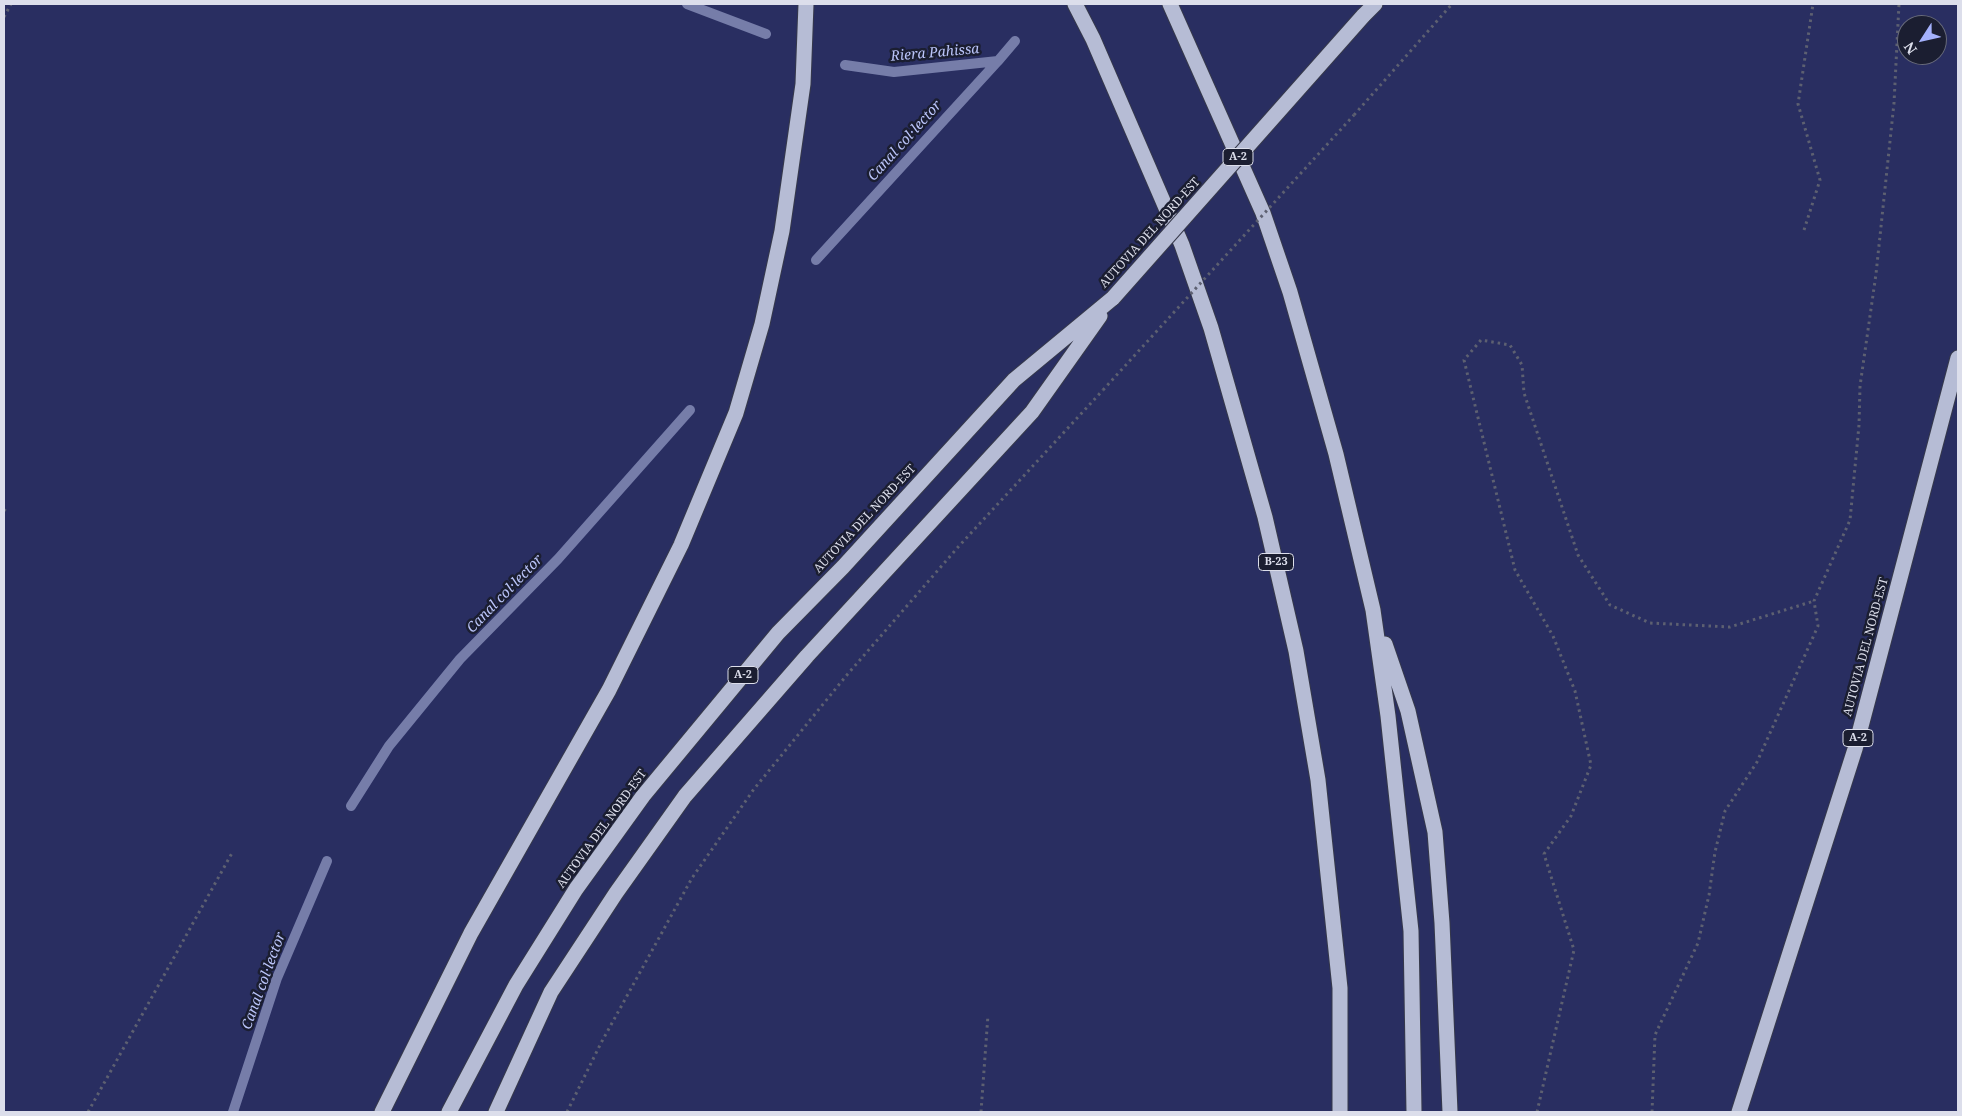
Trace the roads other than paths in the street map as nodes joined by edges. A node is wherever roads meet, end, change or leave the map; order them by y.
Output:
1 (1075, 4) edge
2 (1170, 4) edge
3 (1375, 4) edge
4 (806, 9) edge
5 (1113, 298) junction
6 (1958, 358) edge
7 (1373, 610) junction
8 (382, 1112) edge
9 (449, 1112) edge
10 (496, 1112) edge
11 (1340, 1112) edge
12 (1414, 1112) edge
13 (1450, 1112) edge
14 (1739, 1112) edge

1 - 11 highway, B-23
2 - 7 highway
3 - 5 highway, AUTOVIA DEL NORD-EST / A-2, bridge
4 - 8 highway
5 - 9 highway, AUTOVIA DEL NORD-EST / A-2
5 - 10 highway, A-2
6 - 14 highway, AUTOVIA DEL NORD-EST / A-2
7 - 12 highway
7 - 13 highway

